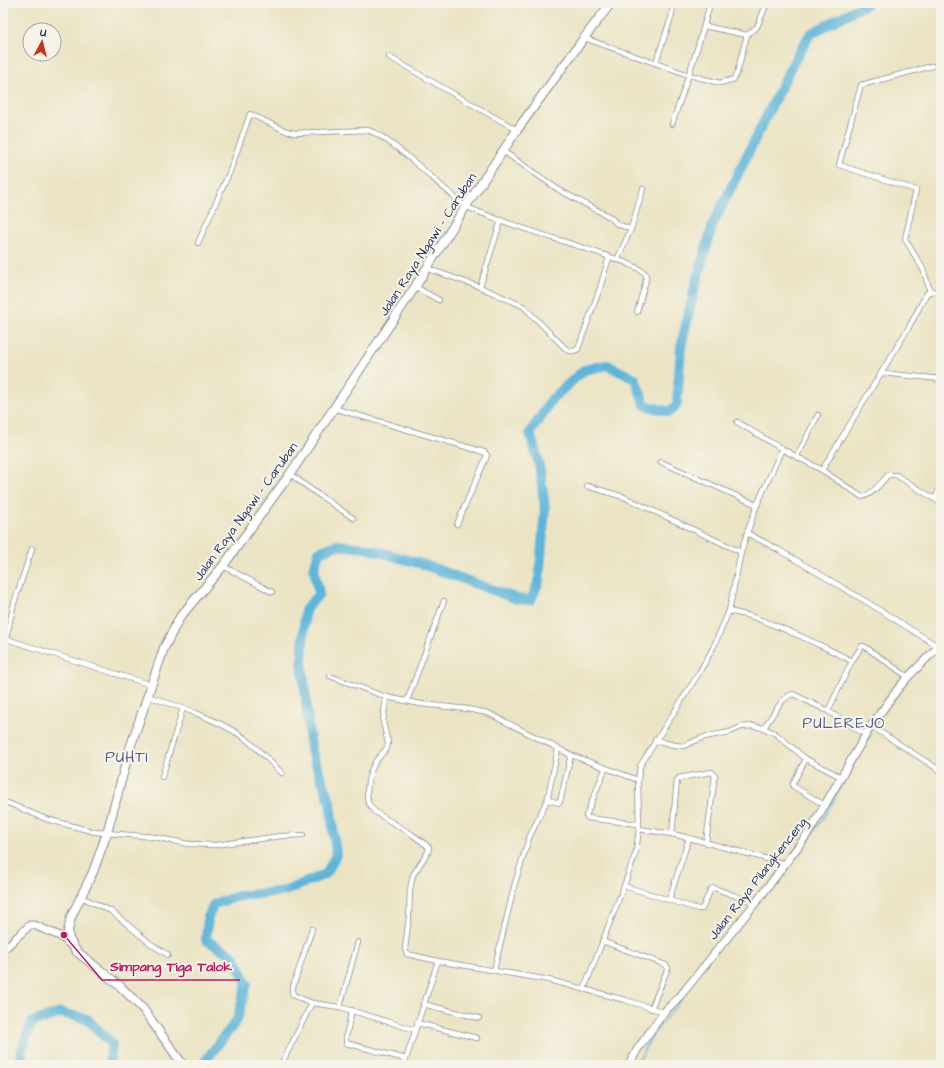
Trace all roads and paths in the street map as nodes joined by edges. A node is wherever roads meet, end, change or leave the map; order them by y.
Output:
1 (611, 3) edge
2 (674, 3) edge
3 (710, 3) edge
4 (767, 3) edge
5 (704, 26) junction
6 (747, 35) junction
7 (584, 38) junction
8 (389, 57) dead end
9 (656, 62) junction
10 (932, 66) dead end
11 (689, 75) junction
12 (672, 124) dead end
13 (517, 130) junction
14 (503, 151) junction
15 (643, 190) dead end
16 (466, 206) junction
17 (501, 220) junction
18 (631, 229) junction
19 (198, 243) dead end
20 (609, 257) junction
21 (617, 260) junction
22 (426, 268) junction
23 (415, 287) junction
24 (480, 287) junction
25 (930, 291) junction
26 (941, 293) edge
27 (439, 300) dead end
28 (637, 312) dead end
29 (881, 373) junction
30 (941, 379) edge
31 (333, 408) junction
32 (818, 415) dead end
33 (737, 422) dead end
34 (782, 449) junction
35 (797, 456) junction
36 (661, 462) dead end
37 (822, 470) junction
38 (290, 474) junction
39 (941, 485) edge
40 (587, 486) dead end
41 (935, 499) junction
42 (941, 504) edge
43 (757, 505) junction
44 (353, 518) dead end
45 (457, 524) dead end
46 (747, 533) junction
47 (32, 549) dead end
48 (741, 552) junction
49 (223, 566) junction
50 (272, 592) dead end
51 (444, 601) dead end
52 (729, 611) junction
53 (4, 639) edge
54 (940, 646) edge
55 (852, 661) junction
56 (330, 676) dead end
57 (908, 677) junction
58 (151, 685) junction
59 (147, 696) junction
60 (386, 697) junction
61 (407, 702) junction
62 (183, 708) junction
63 (828, 711) junction
64 (871, 726) junction
65 (764, 728) junction
66 (866, 735) junction
67 (655, 740) junction
68 (558, 748) junction
69 (570, 755) junction
70 (806, 759) junction
71 (606, 769) junction
72 (941, 770) edge
73 (282, 773) dead end
74 (162, 777) dead end
75 (841, 777) junction
76 (638, 780) junction
77 (548, 798) junction
78 (3, 801) edge
79 (826, 806) junction
80 (639, 827) junction
81 (107, 833) junction
82 (672, 834) junction
83 (302, 835) dead end
84 (689, 838) junction
85 (706, 842) junction
86 (786, 864) junction
87 (624, 886) junction
88 (81, 897) junction
89 (669, 900) junction
90 (755, 903) junction
91 (68, 927) junction
92 (312, 928) dead end
93 (56, 934) junction
94 (602, 941) junction
95 (358, 942) dead end
96 (74, 948) junction
97 (3, 950) edge
98 (168, 955) dead end
99 (438, 961) junction
100 (494, 970) junction
101 (584, 989) junction
102 (312, 1003) junction
103 (423, 1004) junction
104 (340, 1007) junction
105 (651, 1009) junction
106 (352, 1010) junction
107 (664, 1012) junction
108 (479, 1018) dead end
109 (417, 1023) junction
110 (414, 1030) junction
111 (478, 1038) dead end
112 (406, 1059) junction
113 (183, 1065) edge
114 (281, 1065) edge
115 (404, 1065) edge
116 (629, 1065) edge

1 - 7 highway, Jalan Raya Ngawi - Caruban
2 - 9 street
3 - 5 street
4 - 6 street
5 - 6 street
5 - 11 street
6 - 11 street
7 - 9 street
7 - 13 highway, Jalan Raya Ngawi - Caruban
8 - 13 street
9 - 11 street
10 - 25 street
11 - 12 street
13 - 14 highway, Jalan Raya Ngawi - Caruban
14 - 16 highway, Jalan Raya Ngawi - Caruban
14 - 18 street
15 - 18 street
16 - 17 street
16 - 19 street
16 - 22 highway, Jalan Raya Ngawi - Caruban
17 - 20 street
17 - 24 street
18 - 21 street
20 - 21 street
20 - 24 street
21 - 28 street
22 - 23 highway, Jalan Raya Ngawi - Caruban
22 - 24 street
23 - 27 street
23 - 31 highway, Jalan Raya Ngawi - Caruban
25 - 26 street
25 - 29 street
29 - 30 street
29 - 37 street
31 - 38 highway, Jalan Raya Ngawi - Caruban
31 - 45 street
32 - 35 street
33 - 34 street
34 - 35 street
34 - 43 street
35 - 37 street
36 - 43 street
37 - 41 street
38 - 44 street
38 - 49 highway, Jalan Raya Ngawi - Caruban
39 - 41 street
40 - 48 street
41 - 42 street
43 - 46 street
46 - 48 street
46 - 54 street
47 - 53 street
48 - 52 street
49 - 50 street
49 - 58 highway, Jalan Raya Ngawi - Caruban
51 - 61 street
52 - 55 street
52 - 67 street
53 - 58 street
54 - 57 main road, Jalan Raya Pilangkenceng
55 - 57 street
55 - 63 street
56 - 60 street
57 - 64 main road, Jalan Raya Pilangkenceng
58 - 59 highway, Jalan Raya Ngawi - Caruban
59 - 62 street
59 - 81 highway, Jalan Raya Ngawi - Caruban
60 - 61 street
60 - 99 street
61 - 68 street
62 - 73 street
62 - 74 street
63 - 65 street
63 - 66 street
64 - 66 main road, Jalan Raya Pilangkenceng
64 - 72 street
65 - 67 street
65 - 70 street
66 - 75 main road, Jalan Raya Pilangkenceng
67 - 76 street
68 - 69 street
68 - 77 street
69 - 71 street
69 - 77 street
70 - 75 street
70 - 79 street
71 - 76 street
71 - 80 street
75 - 79 main road, Jalan Raya Pilangkenceng
76 - 80 street
77 - 100 street
78 - 81 street
79 - 86 main road, Jalan Raya Pilangkenceng
80 - 82 street
80 - 87 street
81 - 83 street
81 - 88 highway, Jalan Raya Ngawi - Caruban
82 - 84 street
82 - 85 street
84 - 85 street
84 - 89 street
85 - 86 street
86 - 90 main road, Jalan Raya Pilangkenceng
87 - 89 street
87 - 94 street
88 - 91 highway, Jalan Raya Ngawi - Caruban
88 - 98 street
89 - 90 street
90 - 107 main road, Jalan Raya Pilangkenceng
91 - 93 main road
91 - 96 highway
92 - 102 street
93 - 96 main road
93 - 97 main road
94 - 101 street
94 - 105 street
95 - 104 street
96 - 113 highway
99 - 100 street
99 - 103 street
100 - 101 street
101 - 105 street
102 - 104 street
102 - 114 street
103 - 108 street
103 - 109 street
104 - 106 street
105 - 107 street
106 - 110 street
106 - 112 street
107 - 116 main road, Jalan Raya Pilangkenceng
109 - 110 street
109 - 111 street
110 - 112 street
112 - 115 street

